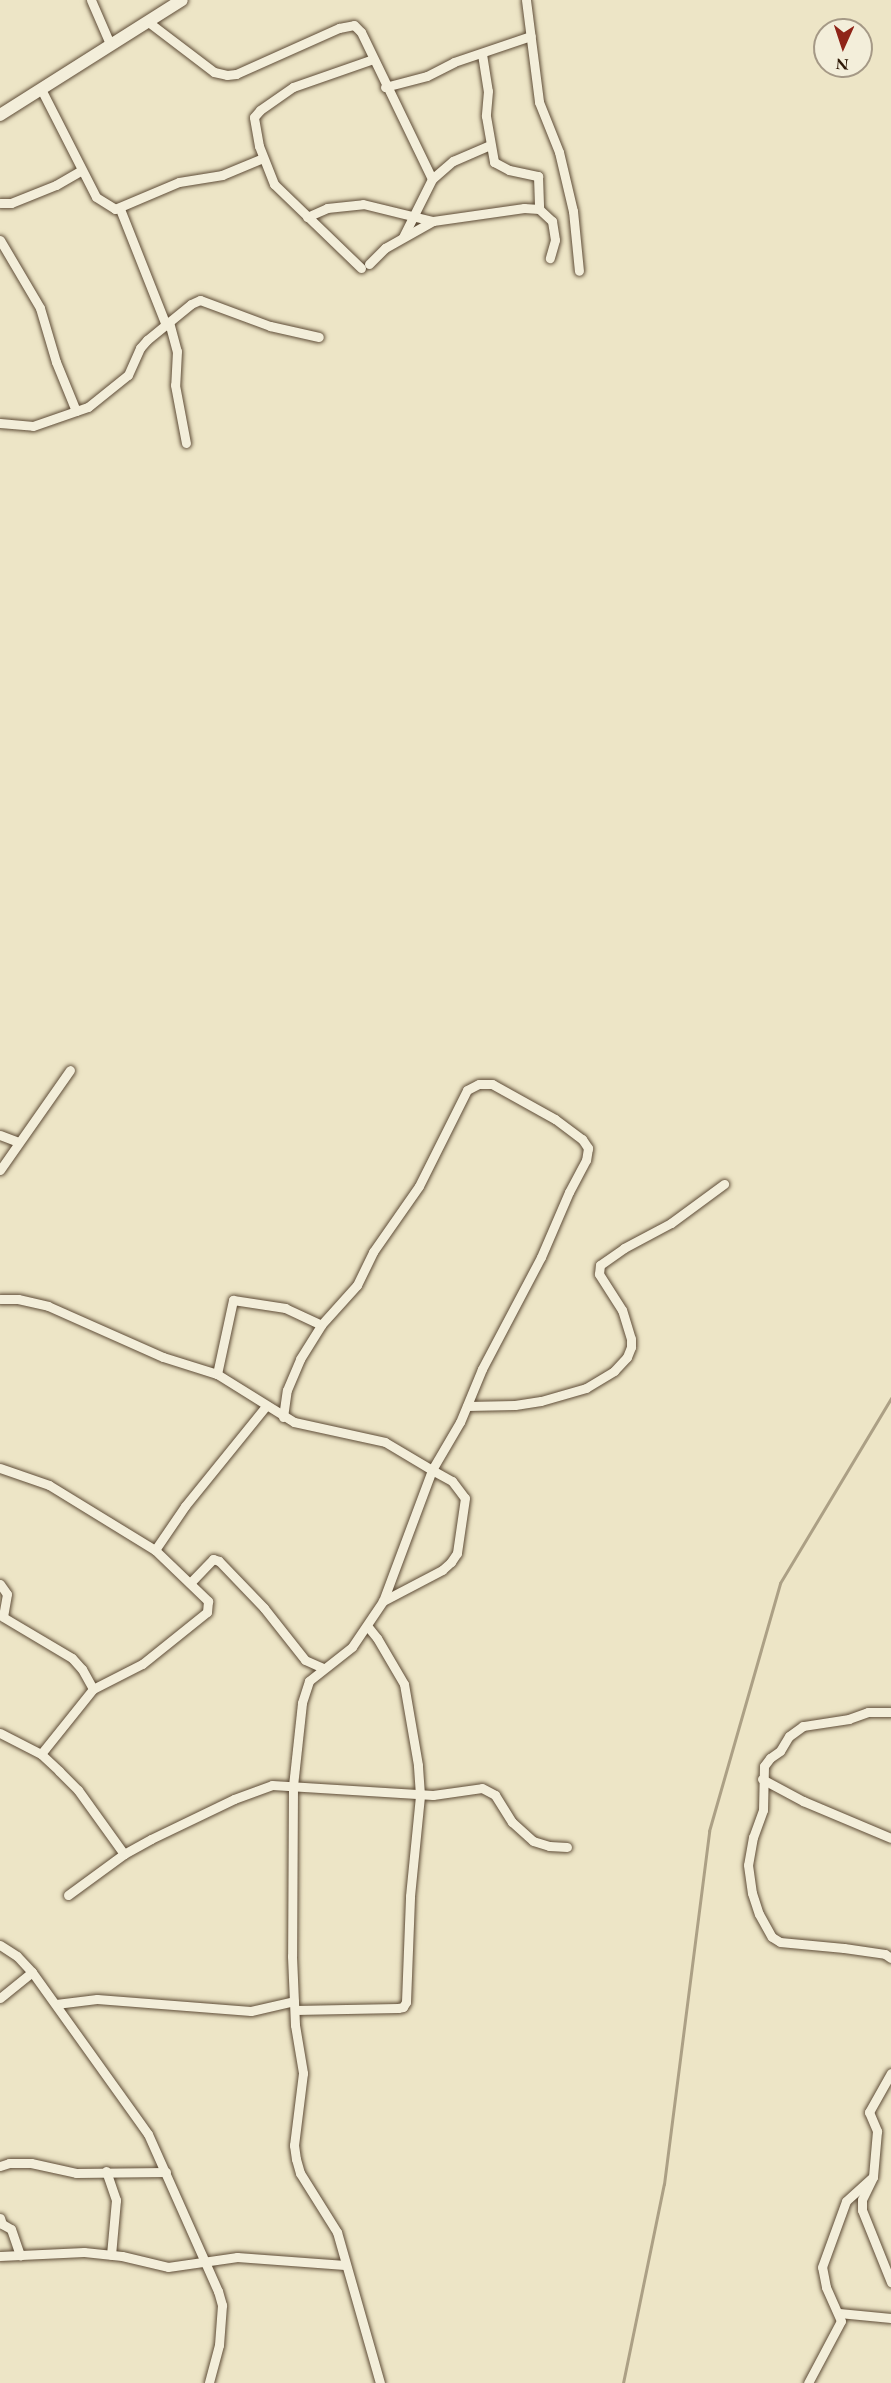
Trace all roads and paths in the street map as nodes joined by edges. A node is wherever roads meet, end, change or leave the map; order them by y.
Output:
1 (92, 0) edge
2 (182, 0) edge
3 (526, 0) edge
4 (147, 21) junction
5 (531, 36) junction
6 (110, 44) junction
7 (482, 54) junction
8 (373, 59) junction
9 (385, 87) junction
10 (41, 89) junction
11 (0, 115) edge
12 (490, 145) junction
13 (263, 158) junction
14 (80, 171) junction
15 (432, 179) junction
16 (0, 203) edge
17 (539, 208) junction
18 (120, 209) junction
19 (412, 215) junction
20 (307, 217) junction
21 (433, 221) junction
22 (403, 237) junction
23 (0, 240) edge
24 (550, 258) dead end
25 (579, 271) dead end
26 (168, 323) junction
27 (319, 337) dead end
28 (76, 411) junction
29 (0, 423) edge
30 (186, 443) dead end
31 (70, 1070) dead end
32 (0, 1135) edge
33 (18, 1142) junction
34 (0, 1170) edge
35 (724, 1184) dead end
36 (0, 1299) edge
37 (321, 1325) junction
38 (217, 1374) junction
39 (266, 1406) junction
40 (467, 1406) junction
41 (283, 1417) junction
42 (432, 1470) junction
43 (1, 1471) edge
44 (155, 1550) junction
45 (191, 1582) junction
46 (0, 1584) edge
47 (383, 1601) junction
48 (1, 1616) edge
49 (368, 1627) junction
50 (323, 1668) junction
51 (93, 1689) junction
52 (891, 1712) edge
53 (0, 1733) edge
54 (41, 1754) junction
55 (762, 1779) junction
56 (293, 1786) junction
57 (420, 1795) junction
58 (891, 1838) edge
59 (567, 1847) dead end
60 (124, 1854) junction
61 (68, 1895) dead end
62 (0, 1945) edge
63 (891, 1958) edge
64 (32, 1972) junction
65 (0, 1998) edge
66 (56, 2004) junction
67 (294, 2006) junction
68 (891, 2073) edge
69 (0, 2166) edge
70 (106, 2172) junction
71 (166, 2172) junction
72 (873, 2177) junction
73 (0, 2218) edge
74 (20, 2255) junction
75 (111, 2255) junction
76 (0, 2256) edge
77 (203, 2260) junction
78 (345, 2265) junction
79 (891, 2282) edge
80 (839, 2313) junction
81 (891, 2318) edge
82 (209, 2383) edge
83 (380, 2383) edge
84 (808, 2383) edge

1 - 6 street
2 - 4 main road
3 - 5 street
4 - 6 main road
4 - 8 street
5 - 7 street
5 - 25 street
6 - 10 main road
7 - 9 street
7 - 12 street
8 - 9 street
8 - 13 street
9 - 15 street
10 - 11 main road
10 - 14 street
12 - 15 street
12 - 17 street
13 - 18 street
13 - 20 street
14 - 16 street
14 - 18 street
15 - 19 street
17 - 21 street
17 - 24 street
18 - 26 street
19 - 20 street
19 - 21 street
19 - 22 street
20 - 22 street
21 - 22 street
23 - 28 street
26 - 27 street
26 - 28 street
26 - 30 street
28 - 29 street
31 - 33 street
32 - 33 street
33 - 34 street
35 - 40 street
36 - 38 street
37 - 38 street
37 - 40 street
37 - 41 street
38 - 39 street
39 - 41 street
39 - 44 street
40 - 42 street
41 - 42 street
42 - 47 street
42 - 47 street
43 - 44 street
44 - 45 street
45 - 50 street
45 - 51 street
46 - 48 street
47 - 49 street
48 - 51 street
49 - 50 street
49 - 57 street
50 - 56 street
51 - 54 street
52 - 55 street
53 - 54 street
54 - 60 street
55 - 58 street
55 - 63 street
56 - 57 street
56 - 60 street
56 - 67 street
57 - 59 street
57 - 67 street
60 - 61 street
62 - 64 street
64 - 65 street
64 - 66 street
66 - 67 street
66 - 71 street
67 - 78 street
68 - 72 street
69 - 70 street
70 - 71 street
70 - 75 street
71 - 77 street
72 - 79 street
72 - 80 street
73 - 74 street
74 - 75 street
74 - 76 street
75 - 77 street
77 - 78 street
77 - 82 street
78 - 83 street
80 - 81 street
80 - 84 street

